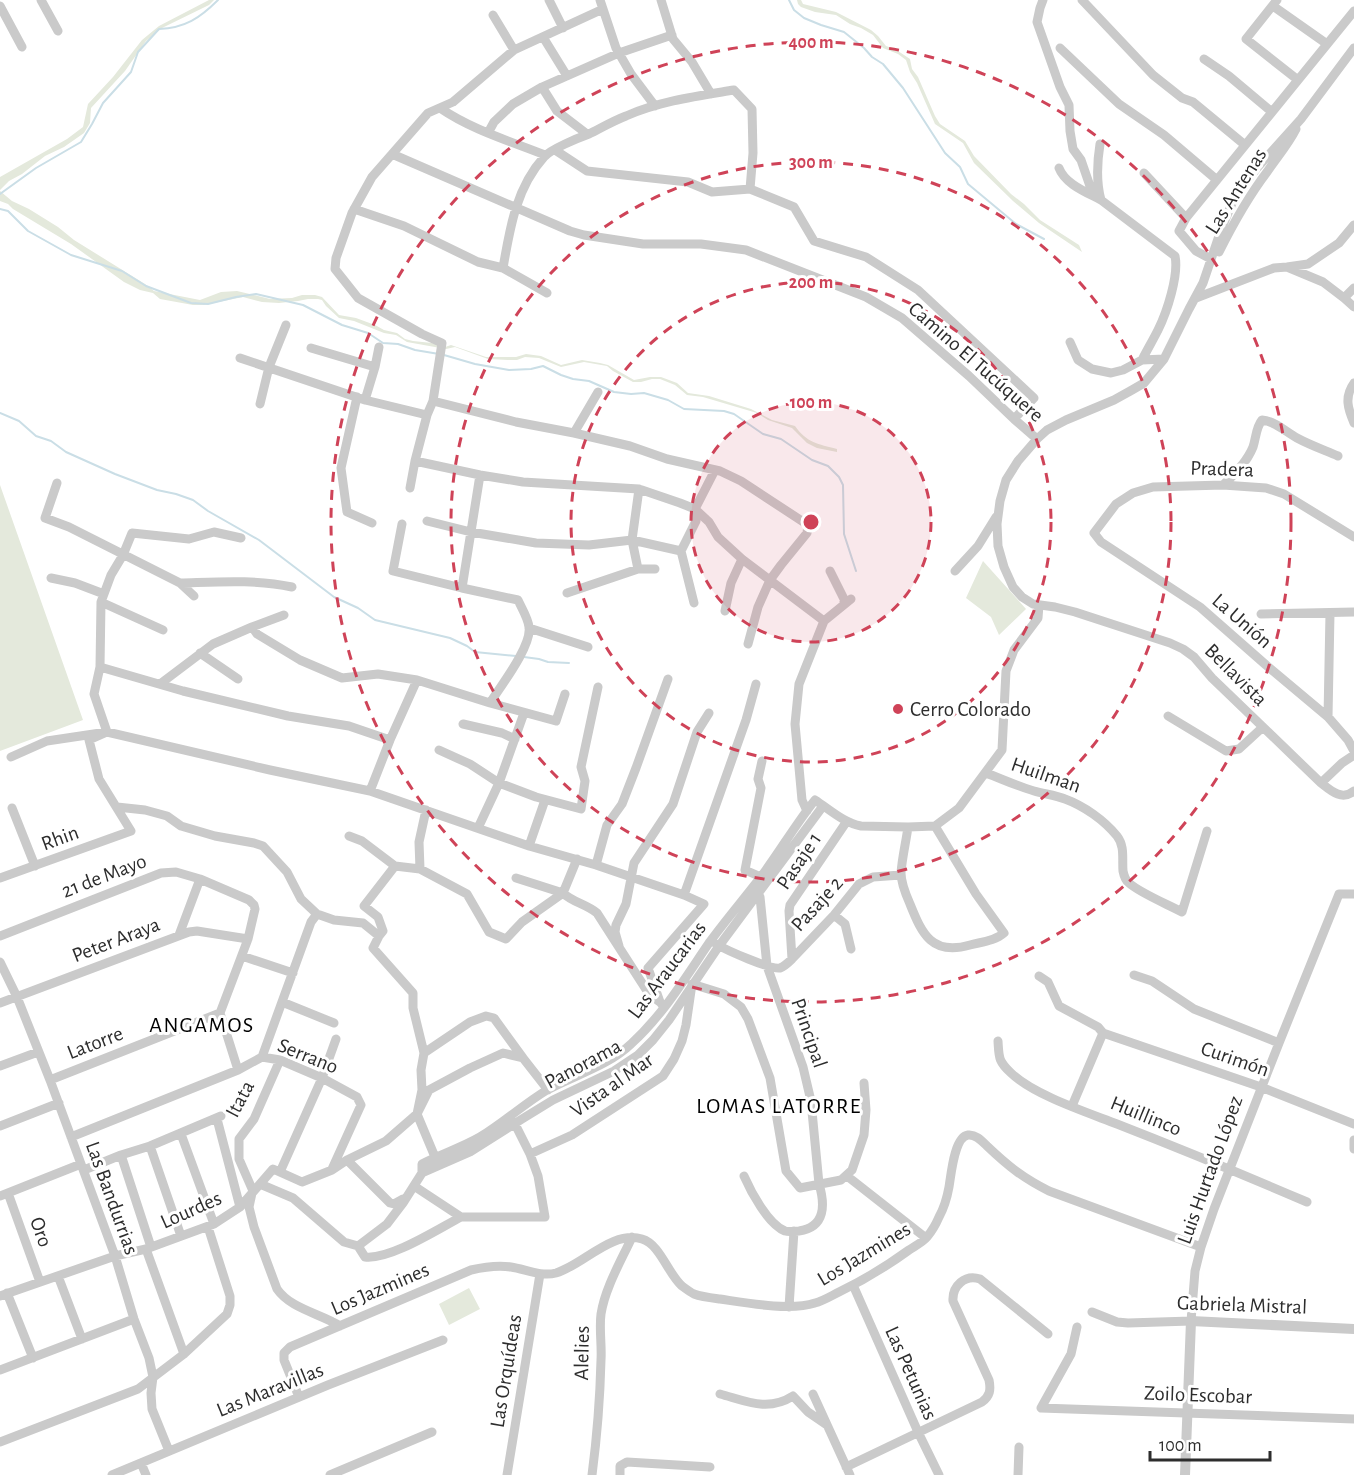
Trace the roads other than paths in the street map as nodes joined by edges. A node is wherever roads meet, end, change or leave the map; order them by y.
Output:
1 (41, 0) edge
2 (549, 0) edge
3 (661, 0) edge
4 (1043, 0) edge
5 (1082, 0) edge
6 (1275, 3) edge
7 (602, 5) edge
8 (0, 6) edge
9 (1354, 11) edge
10 (493, 15) dead end
11 (563, 28) junction
12 (58, 31) dead end
13 (672, 36) junction
14 (543, 37) junction
15 (1327, 44) junction
16 (22, 47) dead end
17 (1060, 48) dead end
18 (1354, 48) edge
19 (514, 51) junction
20 (619, 52) junction
21 (1204, 59) dead end
22 (567, 76) junction
23 (1298, 80) junction
24 (542, 87) junction
25 (711, 94) junction
26 (655, 106) junction
27 (440, 108) junction
28 (1272, 112) junction
29 (1301, 119) junction
30 (488, 133) junction
31 (587, 134) junction
32 (1100, 144) dead end
33 (1245, 145) junction
34 (555, 150) junction
35 (392, 154) junction
36 (545, 154) junction
37 (1059, 168) dead end
38 (1144, 173) dead end
39 (1217, 180) junction
40 (750, 189) junction
41 (1101, 200) junction
42 (515, 207) junction
43 (354, 209) junction
44 (1186, 218) junction
45 (1354, 225) edge
46 (1211, 259) junction
47 (1287, 267) junction
48 (503, 268) junction
49 (1203, 284) junction
50 (1354, 288) edge
51 (547, 293) dead end
52 (1344, 297) junction
53 (1196, 298) junction
54 (1354, 307) edge
55 (286, 326) dead end
56 (1070, 342) dead end
57 (379, 347) dead end
58 (311, 348) dead end
59 (240, 358) dead end
60 (1164, 359) junction
61 (1142, 360) junction
62 (269, 367) junction
63 (375, 367) junction
64 (1354, 382) edge
65 (598, 392) dead end
66 (361, 399) junction
67 (433, 401) junction
68 (260, 404) dead end
69 (427, 415) junction
70 (1014, 419) junction
71 (1354, 423) edge
72 (574, 433) junction
73 (1037, 439) junction
74 (1338, 456) dead end
75 (415, 461) junction
76 (714, 470) junction
77 (480, 475) junction
78 (57, 483) dead end
79 (1224, 485) junction
80 (410, 488) dead end
81 (639, 489) junction
82 (694, 509) junction
83 (998, 512) junction
84 (427, 521) dead end
85 (372, 523) dead end
86 (402, 524) dead end
87 (471, 531) junction
88 (1094, 533) joint
89 (1354, 537) edge
90 (241, 538) dead end
91 (632, 540) junction
92 (681, 551) junction
93 (123, 555) junction
94 (742, 559) junction
95 (638, 569) junction
96 (655, 569) dead end
97 (830, 571) dead end
98 (955, 571) dead end
99 (51, 578) dead end
100 (770, 580) junction
101 (180, 583) junction
102 (292, 587) dead end
103 (462, 588) junction
104 (567, 593) dead end
105 (194, 596) dead end
106 (102, 598) junction
107 (694, 603) dead end
108 (1039, 605) junction
109 (725, 611) dead end
110 (1354, 612) edge
111 (1330, 613) junction
112 (1261, 614) dead end
113 (284, 615) dead end
114 (824, 621) junction
115 (252, 627) junction
116 (529, 628) junction
117 (163, 630) dead end
118 (748, 644) dead end
119 (588, 647) dead end
120 (200, 654) junction
121 (100, 667) junction
122 (238, 679) dead end
123 (668, 679) dead end
124 (417, 680) junction
125 (160, 684) junction
126 (756, 684) dead end
127 (598, 687) dead end
128 (565, 694) dead end
129 (490, 703) junction
130 (524, 713) junction
131 (709, 713) dead end
132 (1168, 716) dead end
133 (1328, 717) junction
134 (463, 724) dead end
135 (1263, 727) junction
136 (107, 732) junction
137 (515, 739) junction
138 (390, 740) junction
139 (439, 750) dead end
140 (1354, 753) edge
141 (12, 757) dead end
142 (762, 761) dead end
143 (986, 773) junction
144 (499, 783) junction
145 (1321, 783) junction
146 (370, 791) junction
147 (1354, 791) edge
148 (545, 800) junction
149 (819, 803) junction
150 (12, 807) dead end
151 (117, 807) junction
152 (426, 810) junction
153 (807, 811) junction
154 (847, 821) junction
155 (935, 826) junction
156 (908, 827) junction
157 (478, 828) junction
158 (1207, 831) dead end
159 (349, 836) dead end
160 (529, 846) junction
161 (578, 859) junction
162 (596, 865) junction
163 (35, 866) junction
164 (395, 866) junction
165 (420, 868) junction
166 (901, 875) junction
167 (631, 877) junction
168 (761, 877) junction
169 (0, 878) edge
170 (516, 878) dead end
171 (200, 879) junction
172 (563, 893) junction
173 (757, 894) junction
174 (1354, 894) edge
175 (684, 896) junction
176 (317, 914) junction
177 (834, 915) junction
178 (179, 935) junction
179 (0, 936) edge
180 (379, 936) junction
181 (248, 939) junction
182 (715, 943) junction
183 (619, 946) junction
184 (851, 950) dead end
185 (242, 956) junction
186 (792, 959) junction
187 (0, 962) edge
188 (767, 966) junction
189 (293, 973) junction
190 (1134, 975) dead end
191 (1040, 976) dead end
192 (692, 984) junction
193 (17, 997) junction
194 (282, 1002) junction
195 (0, 1003) edge
196 (662, 1005) junction
197 (220, 1013) junction
198 (334, 1023) dead end
199 (1103, 1033) junction
200 (336, 1039) dead end
201 (998, 1041) dead end
202 (1279, 1043) junction
203 (38, 1052) junction
204 (424, 1053) junction
205 (262, 1057) junction
206 (523, 1058) junction
207 (280, 1060) junction
208 (0, 1066) edge
209 (238, 1070) junction
210 (322, 1078) junction
211 (50, 1080) junction
212 (864, 1083) dead end
213 (1262, 1087) junction
214 (548, 1090) junction
215 (59, 1103) junction
216 (1072, 1106) junction
217 (417, 1114) junction
218 (508, 1116) junction
219 (515, 1124) junction
220 (1354, 1124) edge
221 (0, 1126) edge
222 (181, 1134) junction
223 (71, 1137) junction
224 (1354, 1140) edge
225 (150, 1146) junction
226 (1354, 1149) edge
227 (530, 1154) junction
228 (121, 1155) junction
229 (435, 1157) junction
230 (347, 1160) junction
231 (83, 1167) junction
232 (1229, 1168) junction
233 (332, 1170) junction
234 (280, 1172) junction
235 (422, 1173) junction
236 (744, 1176) dead end
237 (847, 1176) junction
238 (819, 1184) junction
239 (414, 1186) junction
240 (256, 1187) junction
241 (4, 1195) edge
242 (406, 1197) junction
243 (1307, 1202) dead end
244 (240, 1208) junction
245 (461, 1217) junction
246 (211, 1226) junction
247 (794, 1232) junction
248 (181, 1236) junction
249 (632, 1237) junction
250 (926, 1238) junction
251 (358, 1246) junction
252 (1201, 1247) junction
253 (149, 1248) junction
254 (115, 1256) junction
255 (540, 1274) junction
256 (58, 1276) junction
257 (39, 1282) junction
258 (853, 1285) junction
259 (4, 1295) edge
260 (789, 1307) junction
261 (1092, 1312) dead end
262 (134, 1319) junction
263 (1191, 1321) junction
264 (340, 1326) junction
265 (1077, 1327) dead end
266 (1354, 1329) edge
267 (1048, 1334) dead end
268 (82, 1339) junction
269 (443, 1340) dead end
270 (184, 1354) junction
271 (33, 1358) junction
272 (0, 1370) edge
273 (153, 1377) junction
274 (720, 1394) dead end
275 (813, 1394) dead end
276 (298, 1397) junction
277 (1187, 1412) junction
278 (1354, 1419) edge
279 (827, 1425) junction
280 (432, 1432) dead end
281 (918, 1432) junction
282 (0, 1442) edge
283 (1019, 1447) dead end
284 (170, 1451) junction
285 (710, 1467) dead end
286 (136, 1468) edge
287 (848, 1471) edge
288 (112, 1475) edge
289 (146, 1475) edge
290 (330, 1475) edge
291 (507, 1475) edge
292 (592, 1475) edge
293 (620, 1475) edge
294 (939, 1475) edge
295 (1018, 1475) edge
296 (1185, 1475) edge

1 - 12 street
2 - 11 street
3 - 13 street
4 - 41 street
5 - 33 street
6 - 15 street
6 - 23 street
7 - 11 street
7 - 20 street
8 - 16 street
9 - 15 street
10 - 19 street
11 - 14 street
13 - 20 street
13 - 25 street
14 - 19 street
14 - 22 street
15 - 23 street
17 - 39 street
18 - 29 street, Las Antenas
19 - 27 street
20 - 22 street
20 - 26 street
21 - 28 street
22 - 24 street
23 - 28 street
24 - 30 street
24 - 31 street
25 - 26 street
25 - 40 street
26 - 31 street
27 - 30 street
27 - 35 street
28 - 33 street
29 - 46 street, Las Antenas
29 - 49 street, Las Antenas
30 - 36 street
31 - 34 street
32 - 41 street
33 - 39 street
34 - 36 street
34 - 40 street
35 - 42 street, Camino El Tucúquere
35 - 43 street
36 - 42 street
37 - 41 street
38 - 44 street
39 - 44 street
40 - 70 street
41 - 61 street
42 - 48 street
42 - 70 street, Camino El Tucúquere
43 - 48 street
43 - 67 street
44 - 46 street
45 - 47 street
46 - 49 street, Las Antenas
47 - 52 street
47 - 53 street
48 - 51 street
49 - 53 street, Las Antenas
50 - 52 street
52 - 54 street
53 - 60 street, Las Antenas
55 - 62 street
56 - 61 street
57 - 63 street
58 - 63 street
59 - 62 street
60 - 61 street
60 - 73 street, Las Antenas
62 - 66 street
62 - 68 street
63 - 66 street
64 - 71 street
65 - 72 street
66 - 69 street
66 - 85 street
67 - 69 street
67 - 72 street
69 - 75 street
70 - 73 street, Camino El Tucúquere
72 - 76 street
73 - 83 street, Las Antenas
74 - 79 street
75 - 77 street
75 - 80 street
76 - 82 street
76 - 100 street
77 - 81 street
77 - 87 street
78 - 93 street
79 - 88 street, Pradera
79 - 89 street, Pradera
81 - 82 street
81 - 91 street
82 - 92 street
82 - 94 street
83 - 98 street
83 - 108 street, Las Antenas
84 - 87 street
86 - 103 street
87 - 91 street
87 - 103 street
88 - 133 street, La Unión
90 - 93 street
91 - 92 street
91 - 95 street
92 - 107 street
93 - 101 street
93 - 106 street
94 - 100 street
94 - 109 street
95 - 96 street
95 - 104 street
97 - 114 street
99 - 106 street
100 - 114 street
100 - 118 street
101 - 102 street
101 - 105 street
103 - 116 street
106 - 117 street
106 - 121 street
108 - 135 street, Bellavista
108 - 143 street
110 - 111 street
111 - 112 street
111 - 133 street
113 - 115 street
114 - 153 street
115 - 120 street
115 - 124 street
116 - 119 street
116 - 129 street
120 - 122 street
120 - 125 street
121 - 125 street
121 - 136 street
123 - 162 street
124 - 129 street
124 - 138 street
125 - 138 street
126 - 175 street
127 - 148 street
128 - 130 street
129 - 130 street
130 - 137 street
131 - 167 street
132 - 135 street
133 - 140 street, La Unión
134 - 137 street
135 - 145 street, Bellavista
136 - 141 street
136 - 146 street
136 - 151 street
137 - 144 street
138 - 146 street
139 - 144 street
140 - 145 street
142 - 168 street
143 - 155 street
143 - 158 street, Huilman
144 - 148 street
144 - 157 street
145 - 147 street, Bellavista
146 - 152 street
148 - 160 street
149 - 153 street, Las Araucarias
149 - 154 street
149 - 173 street, Panorama
150 - 163 street
151 - 163 street, Rhin
151 - 176 street
152 - 157 street
152 - 165 street
153 - 168 street, Las Araucarias
154 - 156 street
154 - 186 street, Pasaje 1
155 - 156 street
155 - 166 street
156 - 166 street
157 - 160 street
159 - 164 street
160 - 161 street
161 - 162 street
161 - 172 street
162 - 167 street
163 - 169 street, Rhin
164 - 165 street
164 - 180 street
165 - 172 street
166 - 177 street, Pasaje 2
167 - 175 street
167 - 183 street
168 - 182 street, Las Araucarias
170 - 172 street
171 - 178 street
171 - 179 street, 21 de Mayo
171 - 181 street, 21 de Mayo
172 - 183 street
173 - 182 street, Panorama
173 - 188 street, Principal
174 - 202 street, Luis Hurtado López
175 - 196 street
176 - 180 street
176 - 189 street
177 - 184 street
177 - 186 street, Pasaje 2
178 - 181 street, Peter Araya
178 - 193 street, Peter Araya
180 - 204 street
181 - 185 street
182 - 188 street
182 - 192 street, Panorama
182 - 196 street, Las Araucarias
183 - 196 street
185 - 189 street
185 - 197 street
186 - 188 street, Pasaje 2
187 - 193 street, Las Bandurrias
188 - 238 street, Principal
189 - 194 street
190 - 202 street
191 - 199 street, Curimón
192 - 219 street, Panorama
192 - 227 street, Vista al Mar
192 - 238 street
193 - 195 street, Peter Araya
193 - 203 street, Las Bandurrias
194 - 198 street
194 - 205 street
196 - 214 street, Las Araucarias
197 - 209 street
197 - 211 street, Latorre
199 - 213 street, Curimón
199 - 216 street
200 - 210 street
201 - 216 street, Huillinco
202 - 213 street, Luis Hurtado López
203 - 208 street
203 - 211 street, Las Bandurrias
204 - 206 street
204 - 217 street
205 - 207 street, Serrano
205 - 209 street, Serrano
206 - 214 street
206 - 217 street
207 - 210 street, Serrano
207 - 240 street, Itata
209 - 223 street, Serrano
210 - 233 street, Serrano
210 - 234 street
211 - 215 street, Las Bandurrias
212 - 237 street
213 - 220 street, Curimón
213 - 232 street, Luis Hurtado López
214 - 218 street, Las Araucarias
215 - 221 street
215 - 223 street, Las Bandurrias
216 - 232 street, Huillinco
217 - 229 street
217 - 230 street
218 - 219 street
218 - 229 street, Las Araucarias
219 - 227 street
219 - 235 street, Panorama
222 - 225 street
222 - 244 street
222 - 246 street
223 - 231 street, Las Bandurrias
224 - 226 street
225 - 228 street
225 - 248 street
227 - 245 street
228 - 231 street
228 - 253 street
229 - 235 street, Las Araucarias
230 - 233 street
230 - 242 street
231 - 241 street
231 - 254 street, Las Bandurrias
232 - 243 street, Huillinco
232 - 252 street, Luis Hurtado López
233 - 234 street
234 - 240 street
235 - 239 street
236 - 247 street
237 - 238 street
237 - 250 street
238 - 247 street, Principal
239 - 242 street
239 - 245 street
240 - 244 street, Lourdes
240 - 251 street
240 - 264 street
241 - 257 street, Oro
242 - 251 street
244 - 246 street, Lourdes
245 - 251 street
246 - 248 street, Lourdes
246 - 270 street
247 - 260 street
248 - 253 street, Lourdes
249 - 255 street, Los Jazmines
249 - 260 street, Los Jazmines
249 - 292 street, Alelies
250 - 252 street, Los Jazmines
250 - 258 street, Los Jazmines
252 - 263 street, Luis Hurtado López
253 - 254 street, Lourdes
253 - 270 street
254 - 256 street, Lourdes
254 - 262 street, Las Bandurrias
255 - 264 street, Los Jazmines
255 - 291 street, Las Orquídeas
256 - 257 street, Lourdes
256 - 268 street
257 - 259 street, Lourdes
258 - 260 street, Los Jazmines
258 - 281 street, Las Petunias
259 - 271 street
261 - 263 street, Gabriela Mistral
262 - 268 street
262 - 273 street, Las Bandurrias
263 - 266 street, Gabriela Mistral
263 - 277 street, Luis Hurtado López
264 - 276 street, Los Jazmines
265 - 277 street, Zoilo Escobar
267 - 281 street
268 - 271 street
269 - 276 street, Las Maravillas
270 - 273 street
271 - 272 street
273 - 282 street
273 - 284 street, Las Bandurrias
274 - 279 street
275 - 279 street
276 - 284 street, Las Maravillas
277 - 278 street, Zoilo Escobar
277 - 296 street, Luis Hurtado López
279 - 287 street
280 - 290 street
281 - 287 street
281 - 294 street, Las Petunias
283 - 295 street
284 - 286 street, Las Maravillas
285 - 293 street
286 - 288 street, Las Maravillas
286 - 289 street

